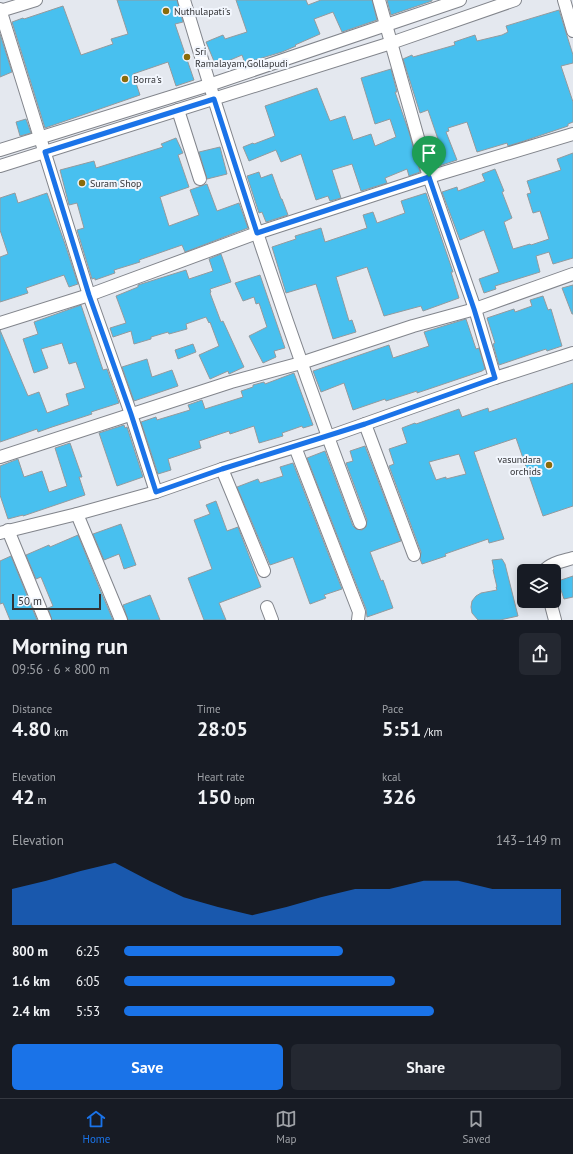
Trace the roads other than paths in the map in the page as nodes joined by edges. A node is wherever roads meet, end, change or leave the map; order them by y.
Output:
1 (36, 0) edge
2 (184, 0) edge
3 (379, 0) edge
4 (460, 0) edge
5 (515, 0) edge
6 (564, 0) edge
7 (0, 11) edge
8 (386, 25) junction
9 (573, 31) edge
10 (391, 43) junction
11 (209, 85) junction
12 (214, 99) junction
13 (178, 110) junction
14 (573, 134) edge
15 (40, 137) junction
16 (0, 150) edge
17 (45, 152) junction
18 (0, 166) edge
19 (429, 177) junction
20 (200, 179) dead end
21 (257, 233) junction
22 (573, 274) edge
23 (89, 295) junction
24 (474, 309) junction
25 (0, 323) edge
26 (573, 353) edge
27 (301, 362) junction
28 (495, 378) junction
29 (131, 414) junction
30 (365, 424) junction
31 (328, 437) junction
32 (295, 447) junction
33 (0, 457) edge
34 (222, 469) junction
35 (156, 492) junction
36 (76, 514) junction
37 (360, 523) dead end
38 (4, 532) edge
39 (414, 555) dead end
40 (573, 558) edge
41 (554, 564) edge
42 (264, 571) dead end
43 (267, 607) dead end
44 (552, 608) edge
45 (45, 620) edge
46 (121, 620) edge
47 (272, 620) edge
48 (358, 620) edge
49 (555, 620) edge

1 - 7 street
2 - 11 street
3 - 8 street
4 - 8 street
5 - 10 street
6 - 9 street
7 - 15 street
8 - 10 street
8 - 11 street
10 - 12 street
10 - 19 street
11 - 12 street
11 - 15 street
12 - 13 street
12 - 21 street
13 - 17 street
13 - 20 street
14 - 19 street
15 - 16 street
15 - 17 street
17 - 18 street
17 - 23 street
19 - 21 street
19 - 24 street
21 - 23 street
21 - 27 street
22 - 24 street
23 - 25 street
23 - 29 street
24 - 27 street
24 - 28 street
26 - 28 street
27 - 29 street
27 - 31 street
28 - 30 street
29 - 33 street
29 - 35 street
30 - 31 street
30 - 39 street
31 - 32 street
31 - 37 street
32 - 34 street
32 - 48 street
34 - 35 street
34 - 42 street
35 - 36 street
36 - 38 street
36 - 46 street
38 - 45 street
40 - 41 street
43 - 47 street
44 - 49 street

